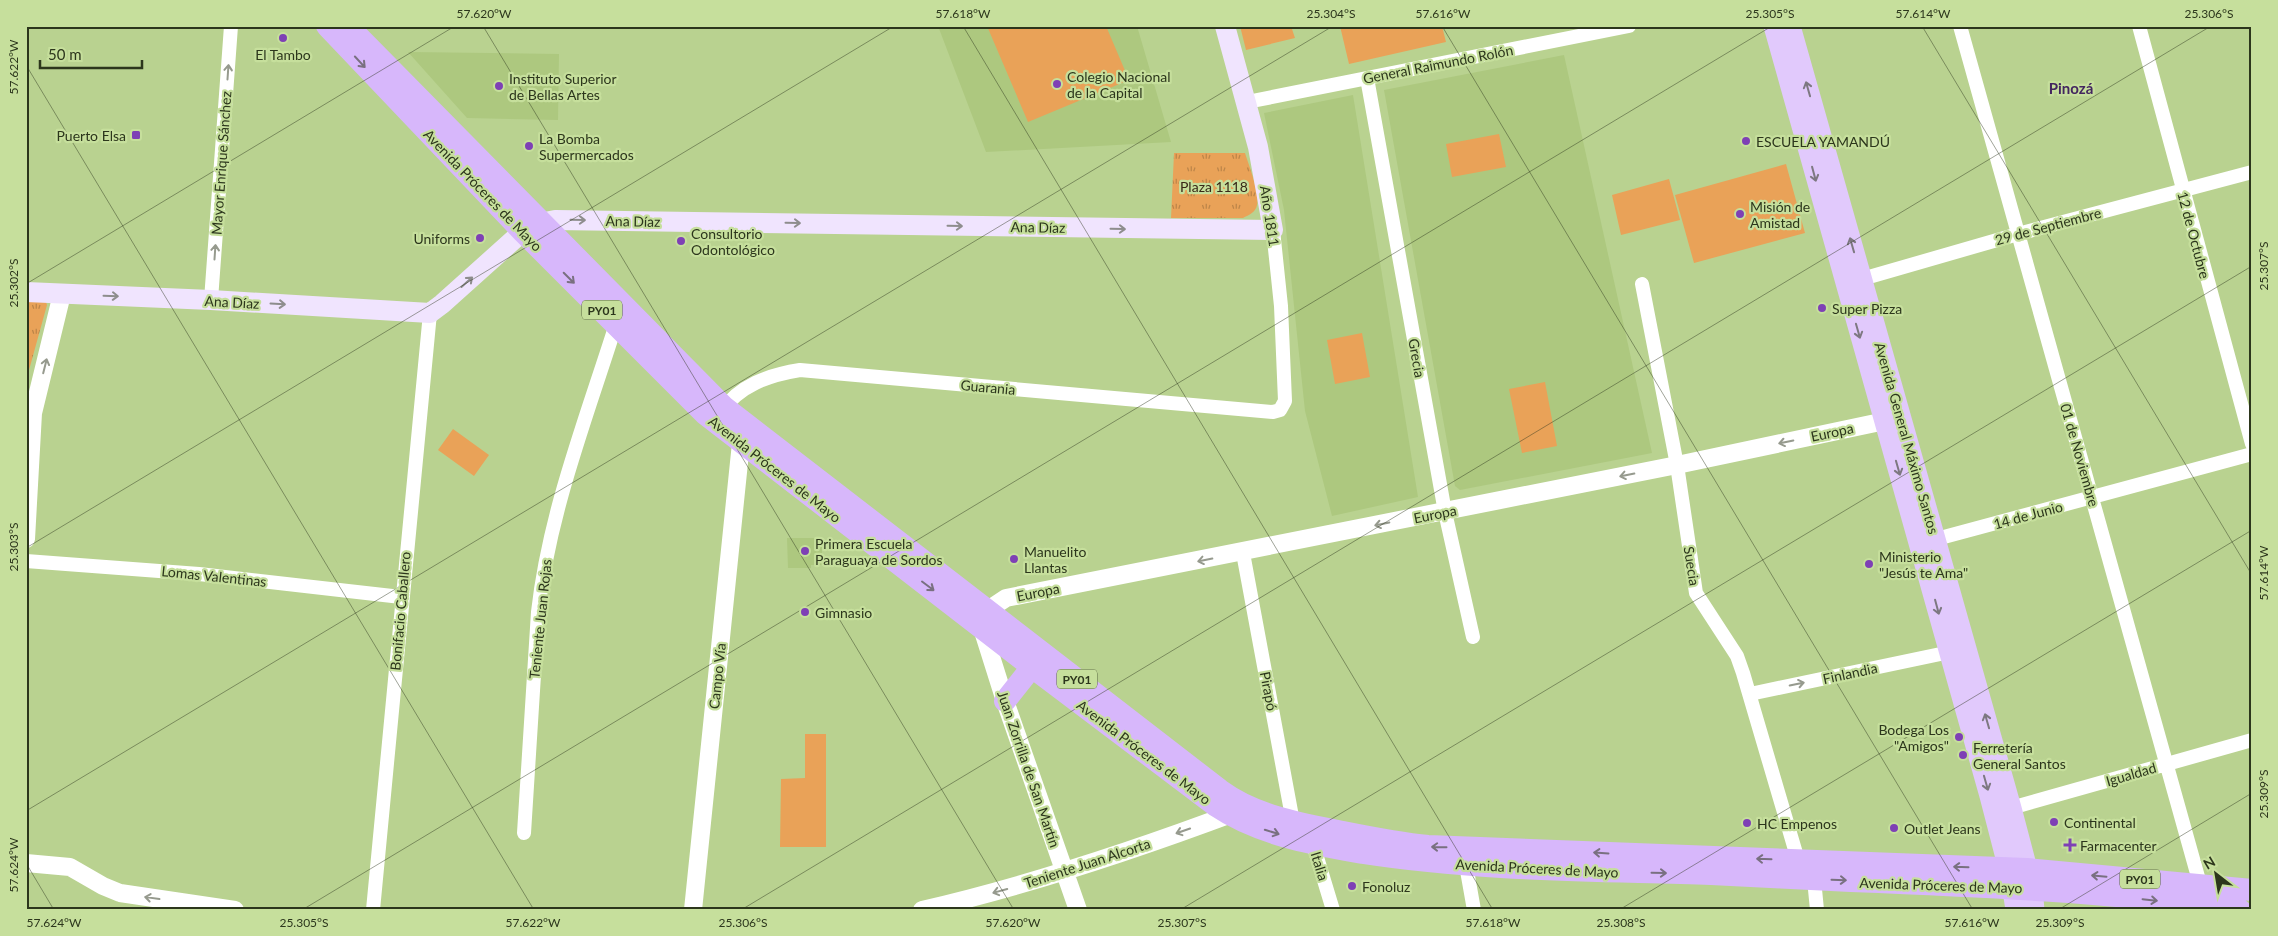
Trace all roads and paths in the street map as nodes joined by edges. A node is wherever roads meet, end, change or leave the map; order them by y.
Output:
1 (231, 26) edge
2 (327, 26) edge
3 (348, 26) edge
4 (1225, 26) edge
5 (1629, 26) edge
6 (1774, 26) edge
7 (1790, 26) edge
8 (1960, 26) edge
9 (2138, 26) edge
10 (1367, 78) junction
11 (1247, 102) junction
12 (2252, 172) edge
13 (2181, 190) junction
14 (531, 226) junction
15 (1273, 230) junction
16 (2018, 234) junction
17 (1853, 281) junction
18 (1642, 284) dead end
19 (26, 292) edge
20 (62, 294) junction
21 (212, 300) junction
22 (430, 313) junction
23 (616, 324) junction
24 (1280, 410) joint
25 (30, 412) edge
26 (719, 414) junction
27 (1885, 421) junction
28 (741, 443) junction
29 (2252, 444) edge
30 (2252, 454) edge
31 (1677, 465) junction
32 (2092, 498) junction
33 (1445, 512) junction
34 (26, 539) edge
35 (1928, 541) junction
36 (1243, 553) junction
37 (26, 561) edge
38 (401, 597) junction
39 (985, 619) junction
40 (1473, 637) dead end
41 (1950, 652) junction
42 (1032, 667) junction
43 (1750, 694) junction
44 (1005, 701) junction
45 (2252, 740) edge
46 (2166, 764) junction
47 (2011, 808) junction
48 (1238, 811) junction
49 (1302, 832) junction
50 (524, 833) dead end
51 (1798, 860) junction
52 (26, 863) edge
53 (1466, 865) junction
54 (1064, 873) junction
55 (1814, 879) junction
56 (2200, 884) junction
57 (2023, 885) edge
58 (2252, 890) edge
59 (235, 910) edge
60 (373, 910) edge
61 (694, 910) edge
62 (922, 910) edge
63 (1078, 910) edge
64 (1333, 910) edge
65 (1474, 910) edge
66 (1818, 910) edge
67 (2016, 910) edge
68 (2240, 910) edge

21 -> 1 street, Mayor Enrique Sánchez
2 -> 14 highway, Avenida Próceres de Mayo / PY01
3 - 14 highway, Avenida Próceres de Mayo / PY01
4 - 11 main road, Año 1811
5 - 10 street, General Raimundo Rolón
6 -> 17 main road, Avenida General Máximo Santos
17 -> 7 main road, Avenida General Máximo Santos
8 - 16 street, 01 de Noviembre
9 - 13 street, 12 de Octubre
10 - 11 street, General Raimundo Rolón
10 - 33 street, Grecia
11 - 15 main road, Año 1811
12 - 13 street, 29 de Septiembre
13 - 16 street, 29 de Septiembre
13 - 29 street, 12 de Octubre
14 -> 15 main road, Ana Díaz
22 -> 14 main road
14 -> 23 highway, Avenida Próceres de Mayo / PY01
14 - 26 highway, Avenida Próceres de Mayo / PY01
15 - 24 street, Año 1811
16 - 17 street, 29 de Septiembre
16 - 32 street, 01 de Noviembre
17 -> 27 main road, Avenida General Máximo Santos
17 - 35 main road, Avenida General Máximo Santos
18 - 31 street, Suecia
19 - 20 main road, Ana Díaz
20 -> 21 main road, Ana Díaz
25 -> 20 street
21 -> 22 main road, Ana Díaz
22 - 38 street, Bonifacio Caballero
23 - 26 highway, Avenida Próceres de Mayo / PY01
23 - 50 street, Teniente Juan Rojas
24 - 26 street, Guarania
25 - 34 street
26 - 28 highway, Avenida Próceres de Mayo / PY01
26 - 39 highway, Avenida Próceres de Mayo / PY01
27 -> 31 street, Europa
27 -> 35 main road, Avenida General Máximo Santos
28 -> 39 highway, Avenida Próceres de Mayo / PY01
28 - 61 street, Campo Vía
30 - 32 street, 14 de Junio
31 -> 33 street, Europa
31 - 43 street, Suecia
32 - 35 street, 14 de Junio
32 - 46 street, 01 de Noviembre
33 -> 36 street, Europa
33 - 40 street, Grecia
35 -> 41 main road, Avenida General Máximo Santos
47 -> 35 main road, Avenida General Máximo Santos
36 -> 39 street, Europa
36 - 49 street, Pirapó
37 - 38 street, Lomas Valentinas
38 - 60 street, Bonifacio Caballero
39 - 42 highway, Avenida Próceres de Mayo / PY01
39 - 44 street, Juan Zorrilla de San Martín
39 - 48 highway, Avenida Próceres de Mayo / PY01
43 -> 41 street, Finlandia
41 -> 57 main road, Avenida General Máximo Santos
42 - 44 highway
42 - 48 highway, Avenida Próceres de Mayo / PY01
43 - 51 street, Suecia
44 - 54 street, Juan Zorrilla de San Martín
45 - 46 street, Igualdad
46 - 47 street, Igualdad
46 - 56 street, 01 de Noviembre
47 - 57 main road, Avenida General Máximo Santos
48 - 49 highway, Avenida Próceres de Mayo / PY01
48 -> 49 highway, Avenida Próceres de Mayo / PY01
48 -> 54 street, Teniente Juan Alcorta
51 -> 49 highway, Avenida Próceres de Mayo / PY01
49 - 53 highway, Avenida Próceres de Mayo / PY01
49 - 64 street, Italia
57 -> 51 highway, Avenida Próceres de Mayo / PY01
59 -> 52 street
53 -> 55 highway, Avenida Próceres de Mayo / PY01
53 - 65 street
54 -> 62 street, Teniente Juan Alcorta
54 - 63 street, Juan Zorrilla de San Martín
55 -> 57 highway, Avenida Próceres de Mayo / PY01
55 - 66 street
56 -> 57 highway, PY01
56 - 58 highway, PY01
57 - 67 main road, Avenida General Máximo Santos
57 -> 68 highway, PY01

